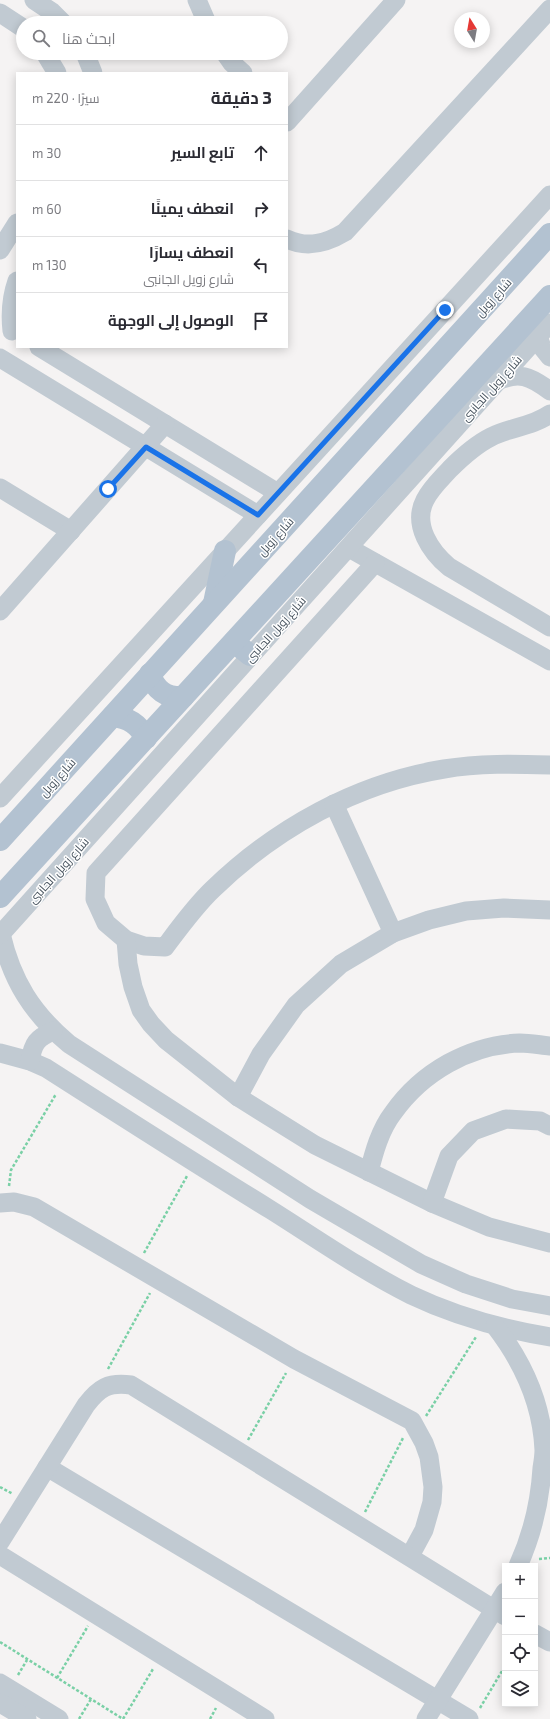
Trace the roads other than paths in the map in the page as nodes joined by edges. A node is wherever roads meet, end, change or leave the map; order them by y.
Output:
1 (34, 0) edge
2 (197, 0) edge
3 (396, 0) edge
4 (550, 9) edge
5 (0, 13) edge
6 (56, 16) edge
7 (204, 16) edge
8 (16, 23) edge
9 (49, 60) edge
10 (88, 60) edge
11 (230, 60) edge
12 (56, 72) edge
13 (93, 72) edge
14 (242, 72) edge
15 (288, 118) edge
16 (550, 195) edge
17 (16, 225) edge
18 (550, 234) edge
19 (288, 239) edge
20 (0, 250) edge
21 (16, 284) edge
22 (550, 296) edge
23 (10, 329) edge
24 (544, 330) edge
25 (40, 348) edge
26 (550, 357) edge
27 (0, 358) edge
28 (495, 382) junction
29 (550, 391) edge
30 (550, 414) edge
31 (165, 424) junction
32 (146, 447) junction
33 (0, 488) edge
34 (278, 493) junction
35 (258, 515) junction
36 (71, 531) junction
37 (348, 548) junction
38 (225, 551) junction
39 (375, 563) junction
40 (214, 603) junction
41 (0, 611) edge
42 (550, 627) edge
43 (242, 648) junction
44 (550, 661) edge
45 (150, 674) junction
46 (183, 697) junction
47 (113, 716) junction
48 (146, 738) junction
49 (550, 764) edge
50 (0, 798) edge
51 (334, 804) junction
52 (0, 840) edge
53 (0, 897) edge
54 (550, 910) edge
55 (0, 934) edge
56 (393, 934) junction
57 (126, 940) junction
58 (53, 1031) junction
59 (550, 1046) edge
60 (0, 1053) edge
61 (30, 1061) junction
62 (238, 1097) junction
63 (550, 1126) edge
64 (369, 1172) junction
65 (7, 1202) edge
66 (432, 1203) junction
67 (550, 1243) edge
68 (550, 1306) edge
69 (490, 1324) junction
70 (550, 1337) edge
71 (547, 1446) edge
72 (47, 1467) junction
73 (0, 1542) edge
74 (0, 1555) edge
75 (410, 1556) junction
76 (519, 1563) edge
77 (503, 1599) edge
78 (500, 1612) edge
79 (537, 1635) edge
80 (550, 1642) edge
81 (1, 1684) edge
82 (438, 1701) junction
83 (0, 1702) edge
84 (473, 1716) edge
85 (26, 1719) edge
86 (59, 1719) edge
87 (265, 1719) edge
88 (426, 1719) edge

1 - 6 street
2 - 7 street
3 - 15 street
4 - 19 street
5 - 8 street
9 - 12 street
10 - 13 street
11 - 14 street
16 - 34 street
17 - 20 street
18 - 40 main road, شارع زويل
21 - 23 street
22 - 43 main road
24 - 26 street
24 - 28 street, شارع زويل الجانبى
25 - 31 street
27 - 32 street
28 - 29 street
28 - 37 street, شارع زويل الجانبى
30 - 42 street
31 - 32 street
31 - 34 street
32 - 35 street
32 - 36 street
33 - 36 street
34 - 35 street
35 - 38 street
36 - 41 street
37 - 39 street
37 - 43 street, شارع زويل الجانبى
38 - 40 main road
38 - 50 street
39 - 44 street
39 - 57 street
40 - 45 main road, شارع زويل
43 - 46 main road
43 - 55 street, شارع زويل الجانبى
45 - 46 main road
45 - 47 main road, شارع زويل
46 - 48 main road
47 - 48 main road
47 - 52 main road, شارع زويل
48 - 53 main road
49 - 51 street
51 - 56 street
51 - 57 street
54 - 56 street
55 - 58 street
56 - 62 street
57 - 62 street
58 - 61 street
58 - 68 street
59 - 64 street
60 - 61 street
61 - 69 street
62 - 64 street
63 - 66 street
64 - 66 street
65 - 75 street
66 - 67 street
69 - 70 street
69 - 71 street
71 - 76 street
72 - 73 street
72 - 75 street
72 - 82 street
74 - 87 street
75 - 78 street
77 - 78 street
78 - 82 street
79 - 80 street
81 - 86 street
82 - 84 street
82 - 88 street
83 - 85 street

